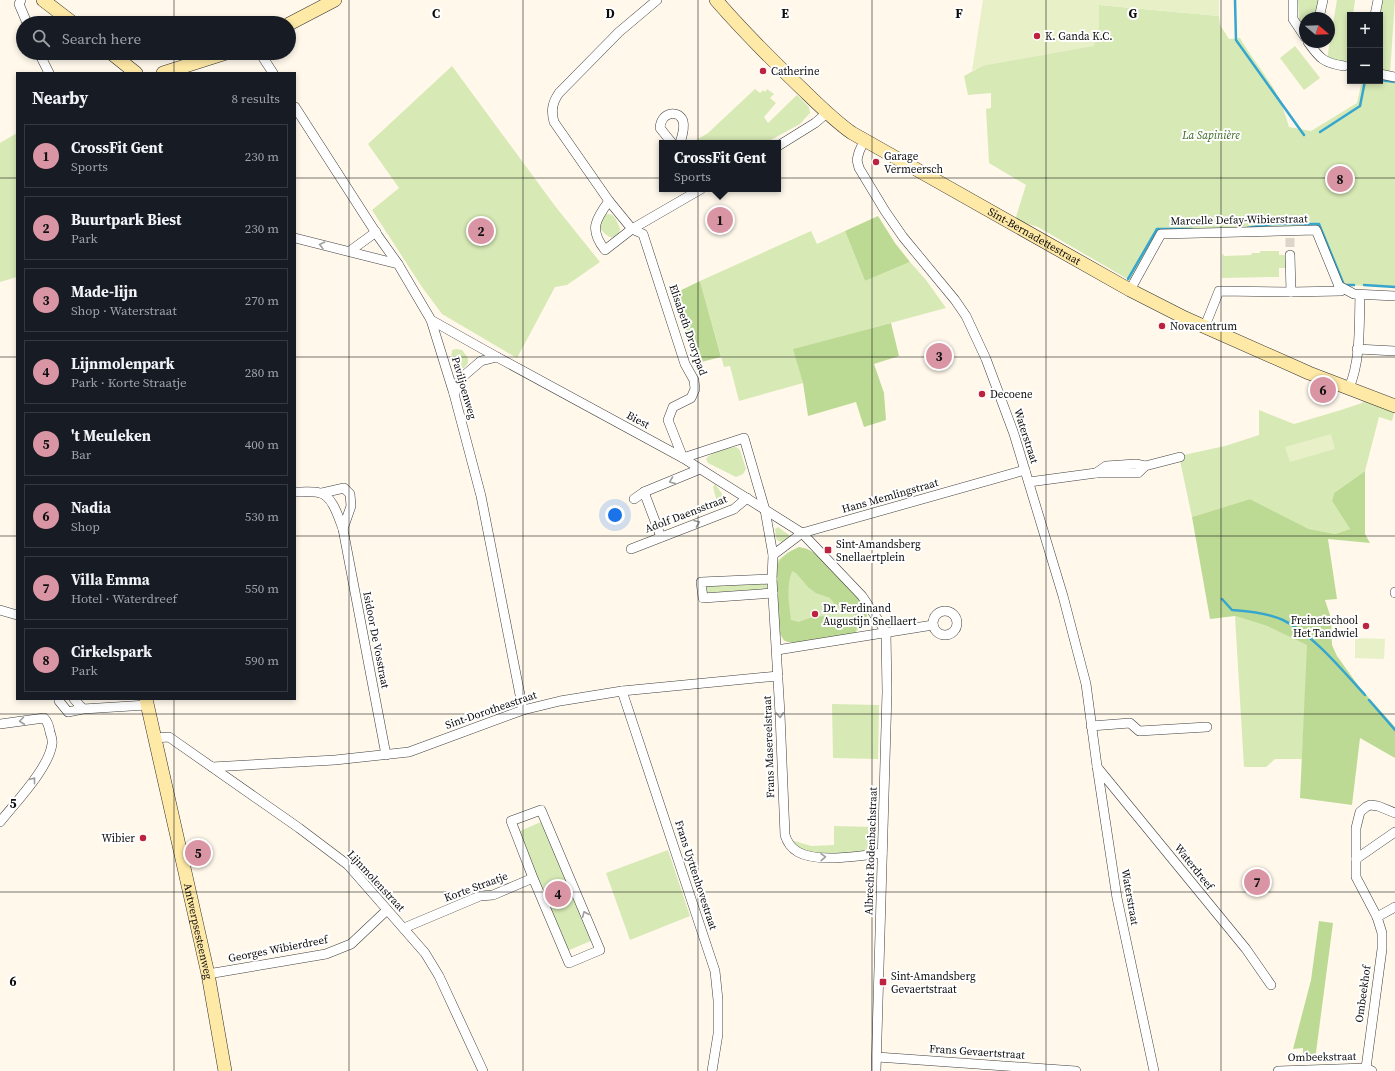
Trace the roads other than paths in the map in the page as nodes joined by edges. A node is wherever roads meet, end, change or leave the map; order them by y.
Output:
1 (21, 0) edge
2 (43, 0) edge
3 (335, 0) edge
4 (657, 0) edge
5 (716, 0) edge
6 (1293, 0) edge
7 (1322, 0) edge
8 (1378, 0) edge
9 (1320, 12) edge
10 (1376, 12) edge
11 (24, 16) edge
12 (63, 16) edge
13 (296, 20) edge
14 (1299, 29) edge
15 (1316, 48) edge
16 (42, 60) edge
17 (118, 60) edge
18 (207, 60) edge
19 (265, 60) edge
20 (1344, 66) dead end
21 (1395, 67) edge
22 (183, 69) edge
23 (48, 72) edge
24 (131, 72) edge
25 (168, 72) edge
26 (272, 72) edge
27 (1383, 75) edge
28 (1395, 77) edge
29 (296, 109) edge
30 (827, 113) junction
31 (670, 140) edge
32 (681, 140) edge
33 (864, 141) junction
34 (781, 144) edge
35 (696, 192) edge
36 (609, 201) junction
37 (632, 229) junction
38 (376, 232) junction
39 (296, 238) edge
40 (350, 251) junction
41 (1290, 255) tunnel mouth
42 (398, 264) junction
43 (1340, 289) junction
44 (1130, 290) junction
45 (1291, 292) junction
46 (1360, 295) junction
47 (1395, 296) edge
48 (431, 320) junction
49 (1205, 326) junction
50 (1357, 349) junction
51 (1395, 351) edge
52 (497, 357) junction
53 (1349, 388) junction
54 (454, 394) junction
55 (1395, 406) edge
56 (683, 458) junction
57 (1180, 458) dead end
58 (700, 469) junction
59 (1025, 470) junction
60 (1029, 482) junction
61 (296, 492) edge
62 (644, 492) junction
63 (322, 493) junction
64 (747, 498) junction
65 (634, 499) dead end
66 (765, 510) junction
67 (343, 529) junction
68 (802, 533) junction
69 (661, 537) junction
70 (630, 549) dead end
71 (774, 555) junction
72 (772, 579) junction
73 (773, 593) junction
74 (0, 610) edge
75 (16, 615) edge
76 (933, 625) dead end
77 (886, 632) junction
78 (777, 650) junction
79 (778, 676) junction
80 (622, 691) junction
81 (59, 700) edge
82 (75, 700) edge
83 (146, 702) edge
84 (83, 709) junction
85 (523, 710) junction
86 (0, 724) edge
87 (1091, 726) junction
88 (1207, 727) dead end
89 (154, 738) junction
90 (386, 755) junction
91 (1096, 766) junction
92 (212, 767) junction
93 (1395, 813) edge
94 (0, 822) edge
95 (1395, 832) edge
96 (882, 853) junction
97 (1356, 859) junction
98 (533, 878) junction
99 (1395, 907) edge
100 (387, 910) junction
101 (1378, 917) junction
102 (404, 928) junction
103 (208, 974) junction
104 (1271, 984) dead end
105 (877, 1058) junction
106 (1032, 1070) edge
107 (1310, 1070) edge
108 (1369, 1070) edge
109 (225, 1071) edge
110 (483, 1071) edge
111 (712, 1071) edge
112 (876, 1071) edge
113 (1076, 1071) edge
114 (1154, 1071) edge
115 (1278, 1071) edge

1 - 11 street
2 - 12 street
3 - 13 street
4 - 36 street
5 - 30 street, Sint-Bernadettestraat
6 - 14 street
7 - 9 street
8 - 10 street
15 - 20 street
16 - 23 street
17 - 24 street
18 - 22 street
19 - 26 street
21 - 28 street
22 - 25 street
27 - 28 street
29 - 38 street, Paviljoenweg
30 - 33 street, Sint-Bernadettestraat
30 - 34 street
31 - 32 street
33 - 44 street, Sint-Bernadettestraat
33 - 59 street, Waterstraat
35 - 37 street
36 - 37 street
36 - 37 street
37 - 56 street, Elisabeth Drorypad
38 - 40 street
38 - 42 street, Paviljoenweg
40 -> 39 street
40 - 42 street
41 - 45 street
42 - 48 street, Paviljoenweg
43 - 44 street, Marcelle Defay-Wibierstraat
43 - 45 street
43 - 46 street
44 - 49 street, Sint-Bernadettestraat
45 - 49 street
46 - 47 street
46 - 50 street
48 - 52 street, Biest
48 - 54 street, Paviljoenweg
49 - 53 street, Sint-Bernadettestraat
50 - 51 street
50 - 53 street
52 - 54 street
52 - 56 street, Biest
53 - 55 street, Sint-Bernadettestraat
54 - 85 street, Paviljoenweg
56 - 58 street, Biest
56 - 66 street, Frans Masereelstraat
57 - 60 street
58 -> 62 street
58 - 64 street, Biest
59 - 60 street, Waterstraat
59 - 68 street, Hans Memlingstraat
60 - 87 street, Waterstraat
61 - 63 street, Isidoor De Vosstraat
62 - 65 street
62 - 69 street
63 - 67 street, Isidoor De Vosstraat
63 - 67 street, Isidoor De Vosstraat
64 - 66 street, Biest
69 -> 64 street, Adolf Daensstraat
66 - 68 street
66 - 71 street, Frans Masereelstraat
67 - 90 street, Isidoor De Vosstraat
68 - 71 street
68 - 77 street
69 - 70 street, Adolf Daensstraat
71 - 72 street, Frans Masereelstraat
72 - 73 street, Frans Masereelstraat
72 - 73 street
73 - 78 street, Frans Masereelstraat
74 - 75 street
76 - 77 street
77 - 78 street
77 - 96 street, Albrecht Rodenbachstraat
78 - 79 street, Frans Masereelstraat
79 - 80 street, Sint-Dorotheastraat
79 -> 96 street, Frans Masereelstraat
80 - 85 street, Sint-Dorotheastraat
80 - 111 street, Frans Uyttenhovestraat
81 - 84 street
82 - 84 street
83 - 84 street
83 - 89 street, Antwerpsesteenweg
85 - 90 street, Sint-Dorotheastraat
94 -> 86 street
87 - 88 street
87 - 91 street, Waterstraat
89 - 92 street, Lijnmolenstraat
89 - 103 street, Antwerpsesteenweg
90 - 92 street, Sint-Dorotheastraat
91 - 104 street, Waterdreef
91 - 114 street, Waterstraat
92 - 100 street, Lijnmolenstraat
93 - 97 street, Ombeekhof
95 - 97 street
96 - 105 street, Albrecht Rodenbachstraat
97 - 101 street, Ombeekhof
98 -> 98 street
98 - 102 street, Korte Straatje
99 - 101 street
100 - 102 street, Lijnmolenstraat
100 - 103 street, Georges Wibierdreef
101 - 108 street, Ombeekhof
102 - 110 street, Lijnmolenstraat
103 - 109 street, Antwerpsesteenweg
105 - 106 street, Frans Gevaertstraat
105 - 112 street, Albrecht Rodenbachstraat
106 - 113 street, Frans Gevaertstraat
107 - 108 street, Ombeekstraat
107 - 115 street, Ombeekstraat

